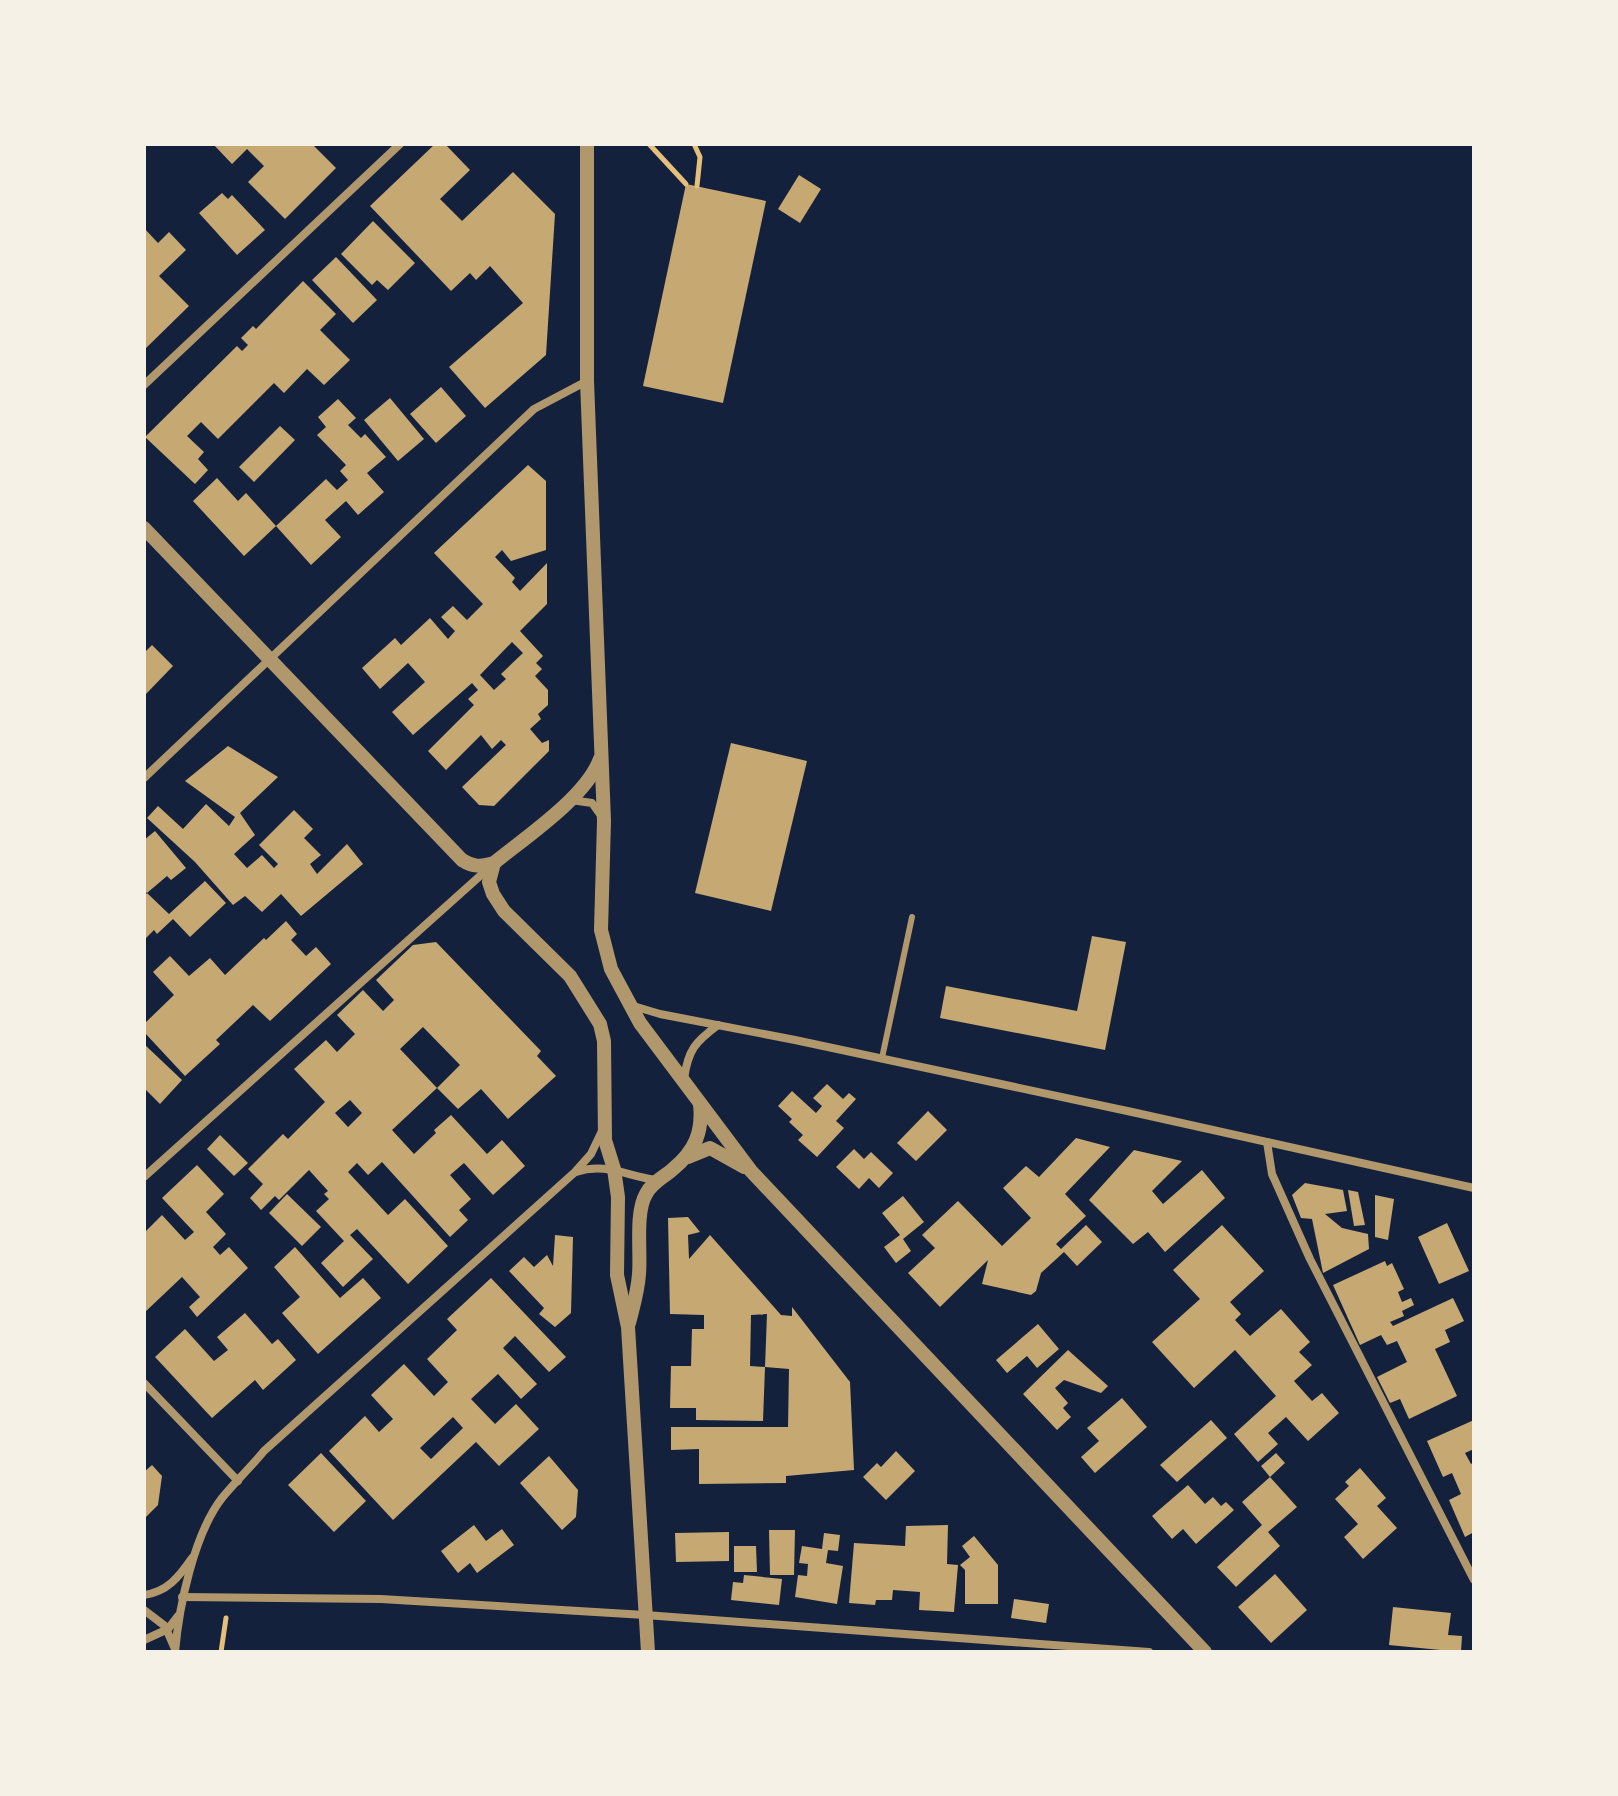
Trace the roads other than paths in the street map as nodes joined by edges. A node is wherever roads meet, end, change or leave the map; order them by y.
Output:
1 (400, 144) edge
2 (587, 144) edge
3 (587, 381) junction
4 (144, 385) edge
5 (144, 528) edge
6 (270, 659) junction
7 (602, 755) junction
8 (144, 778) edge
9 (569, 800) junction
10 (604, 821) junction
11 (494, 863) junction
12 (912, 917) dead end
13 (630, 1004) junction
14 (718, 1025) junction
15 (882, 1058) junction
16 (684, 1081) junction
17 (700, 1102) junction
18 (605, 1120) junction
19 (1267, 1142) junction
20 (681, 1161) junction
21 (614, 1169) junction
22 (751, 1171) junction
23 (575, 1172) junction
24 (144, 1177) edge
25 (656, 1180) junction
26 (1474, 1188) edge
27 (628, 1327) junction
28 (144, 1383) edge
29 (238, 1481) junction
30 (199, 1547) junction
31 (1474, 1580) edge
32 (144, 1595) edge
33 (182, 1597) junction
34 (144, 1610) edge
35 (180, 1613) junction
36 (645, 1615) junction
37 (167, 1630) junction
38 (144, 1640) edge
39 (175, 1652) edge
40 (648, 1652) edge
41 (1149, 1652) edge
42 (1205, 1652) edge

1 - 4 street
2 - 3 street
3 - 6 street
3 - 7 street
5 - 6 street
6 - 8 street
6 - 11 street
7 - 9 street
7 - 10 street
9 - 10 street
9 - 11 street
10 - 13 street
11 - 18 street
11 - 24 street
12 - 15 lane
13 - 14 street
13 - 16 street
14 - 15 street
14 - 16 street
15 - 19 street
16 - 17 street
17 - 20 street
17 - 22 street
18 - 21 street
18 - 23 street
19 - 26 street
19 - 31 street
20 - 22 street
20 - 25 street
21 - 23 street
21 - 25 street
21 - 27 street
22 - 42 street
23 - 29 street
25 - 27 street
27 - 36 street
28 - 29 street
29 - 30 street
30 - 32 street
30 - 33 street
33 - 35 street
33 - 36 street
34 - 37 street
35 - 37 street
35 - 39 street
36 - 40 street
36 - 41 street
37 - 38 street
37 - 39 street

